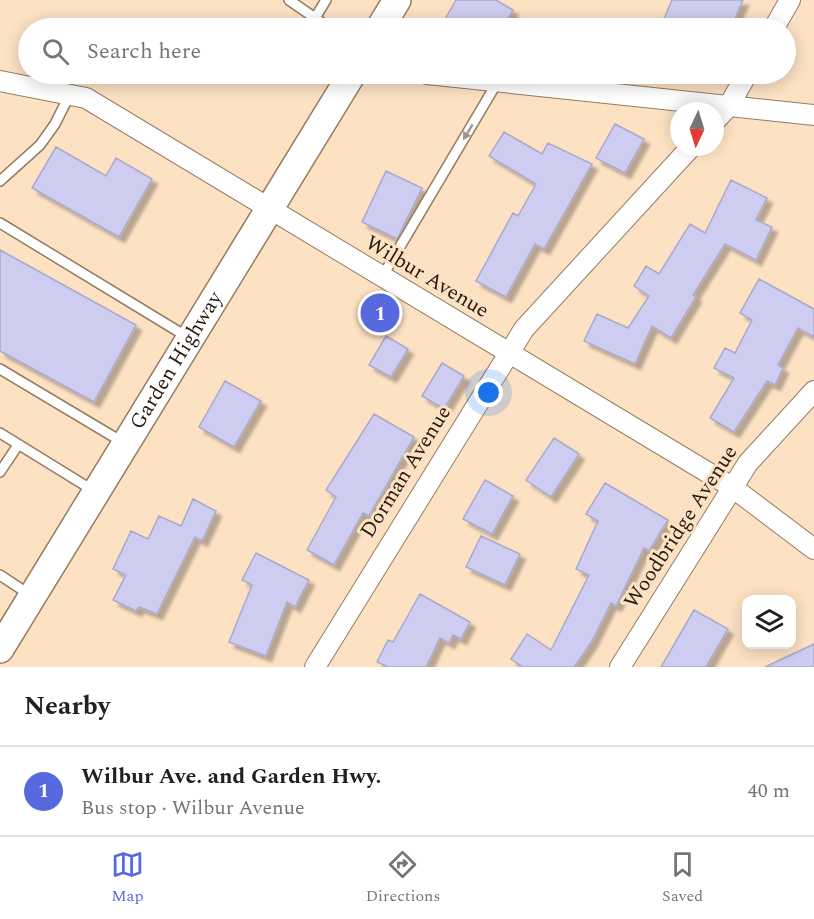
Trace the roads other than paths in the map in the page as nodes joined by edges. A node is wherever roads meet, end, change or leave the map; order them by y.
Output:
1 (289, 0) edge
2 (326, 0) edge
3 (397, 0) edge
4 (790, 0) edge
5 (315, 18) joint
6 (386, 18) edge
7 (780, 18) edge
8 (0, 81) edge
9 (346, 84) edge
10 (496, 84) edge
11 (518, 84) edge
12 (740, 84) edge
13 (70, 94) junction
14 (670, 106) edge
15 (724, 109) edge
16 (724, 114) edge
17 (814, 115) edge
18 (683, 156) edge
19 (0, 181) edge
20 (270, 210) junction
21 (0, 223) edge
22 (382, 277) junction
23 (192, 339) junction
24 (508, 353) junction
25 (0, 369) edge
26 (814, 391) edge
27 (0, 434) edge
28 (126, 444) junction
29 (18, 445) junction
30 (0, 472) edge
31 (732, 487) junction
32 (96, 492) junction
33 (814, 549) edge
34 (0, 575) edge
35 (32, 596) junction
36 (0, 648) edge
37 (315, 667) edge
38 (620, 667) edge

1 - 5 lane
2 - 5 lane
3 - 6 main road
4 - 7 street
8 - 13 street, Wilbur Avenue
9 - 20 main road, Garden Highway
10 -> 22 lane
11 - 14 street
12 - 15 street
13 - 19 lane
13 - 20 street, Wilbur Avenue
16 - 17 street
18 - 24 street, Dorman Avenue
20 - 22 street, Wilbur Avenue
20 - 23 main road, Garden Highway
21 - 23 lane
22 - 24 street, Wilbur Avenue
23 - 28 main road, Garden Highway
24 - 31 street, Wilbur Avenue
24 - 37 street, Dorman Avenue
25 - 28 lane
26 - 31 street, Woodbridge Avenue
27 - 29 lane
28 - 32 main road, Garden Highway
29 - 30 lane
29 - 32 lane
31 - 33 street, Wilbur Avenue
31 - 38 street, Woodbridge Avenue
32 - 35 main road, Garden Highway
34 - 35 lane
35 - 36 main road, Garden Highway

